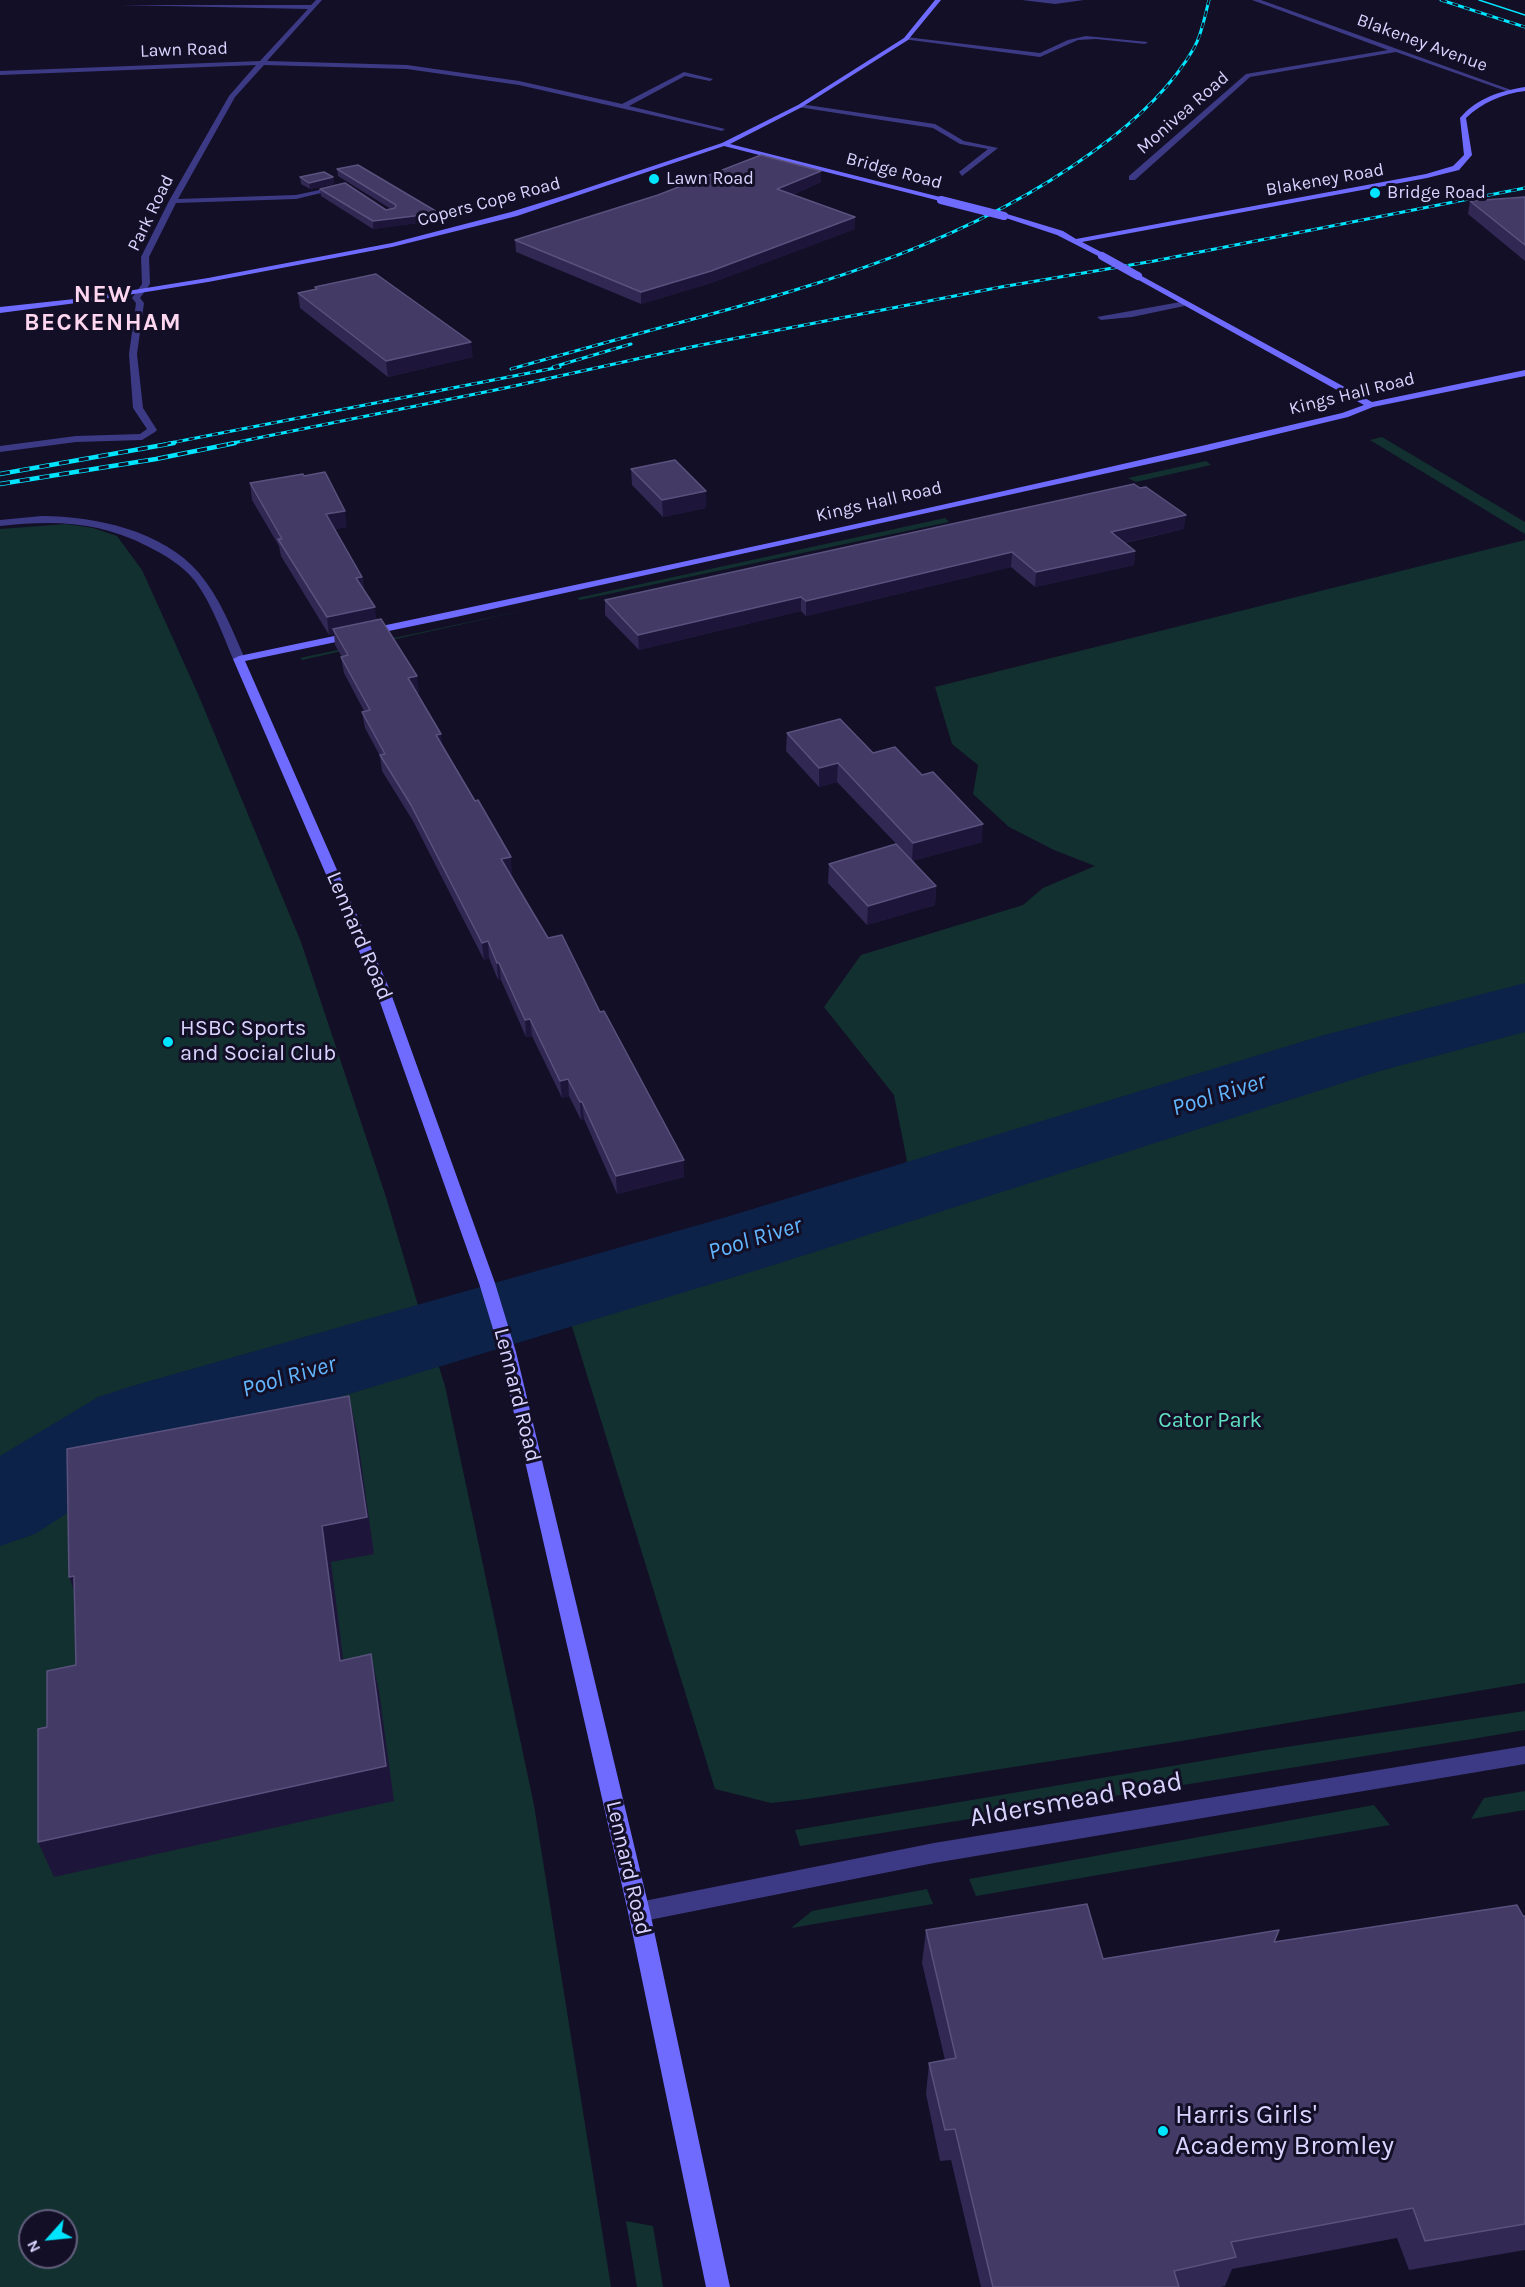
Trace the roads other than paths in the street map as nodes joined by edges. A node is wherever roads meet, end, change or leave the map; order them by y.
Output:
1 (319, 0) edge
2 (938, 0) edge
3 (1025, 0) edge
4 (1081, 0) edge
5 (1255, 0) edge
6 (122, 5) dead end
7 (313, 7) junction
8 (906, 39) junction
9 (1145, 42) dead end
10 (1397, 50) junction
11 (262, 63) junction
12 (0, 73) edge
13 (710, 79) dead end
14 (1525, 89) edge
15 (1511, 91) junction
16 (624, 106) junction
17 (800, 106) junction
18 (722, 129) dead end
19 (723, 144) junction
20 (962, 174) dead end
21 (1132, 178) dead end
22 (338, 181) edge
23 (173, 201) junction
24 (1075, 241) junction
25 (141, 291) junction
26 (1186, 303) junction
27 (0, 310) edge
28 (1101, 317) dead end
29 (1525, 374) edge
30 (1371, 405) junction
31 (0, 449) edge
32 (0, 523) edge
33 (238, 659) junction
34 (1525, 1755) edge
35 (639, 1912) junction
36 (718, 2287) edge

1 - 7 street, Park Road
2 - 8 street, Copers Cope Road
3 - 4 street
5 - 10 street, Blakeney Avenue
6 - 7 street
7 - 11 street, Park Road
8 - 9 street
8 - 17 street, Copers Cope Road
10 - 15 street, Blakeney Avenue
10 - 21 street, Monivea Road
11 - 12 street, Lawn Road
11 - 16 street, Lawn Road
11 - 23 street, Park Road
13 - 16 street
14 - 15 street, Blakeney Road
15 - 24 street, Blakeney Road
16 - 18 street, Lawn Road
17 - 19 street, Copers Cope Road
17 - 20 street
19 - 24 street, Bridge Road, bridge
19 - 25 street, Copers Cope Road
22 - 23 street
23 - 25 street, Park Road
24 - 26 street, Bridge Road, bridge
25 - 27 street, Copers Cope Road
25 - 31 street, Park Road
26 - 28 street
26 - 30 street, Bridge Road
29 - 30 street, Kings Hall Road
30 - 33 street, Kings Hall Road
32 - 33 street, Lennard Road
33 - 35 street, Lennard Road
34 - 35 street, Aldersmead Road
35 - 36 street, Lennard Road

